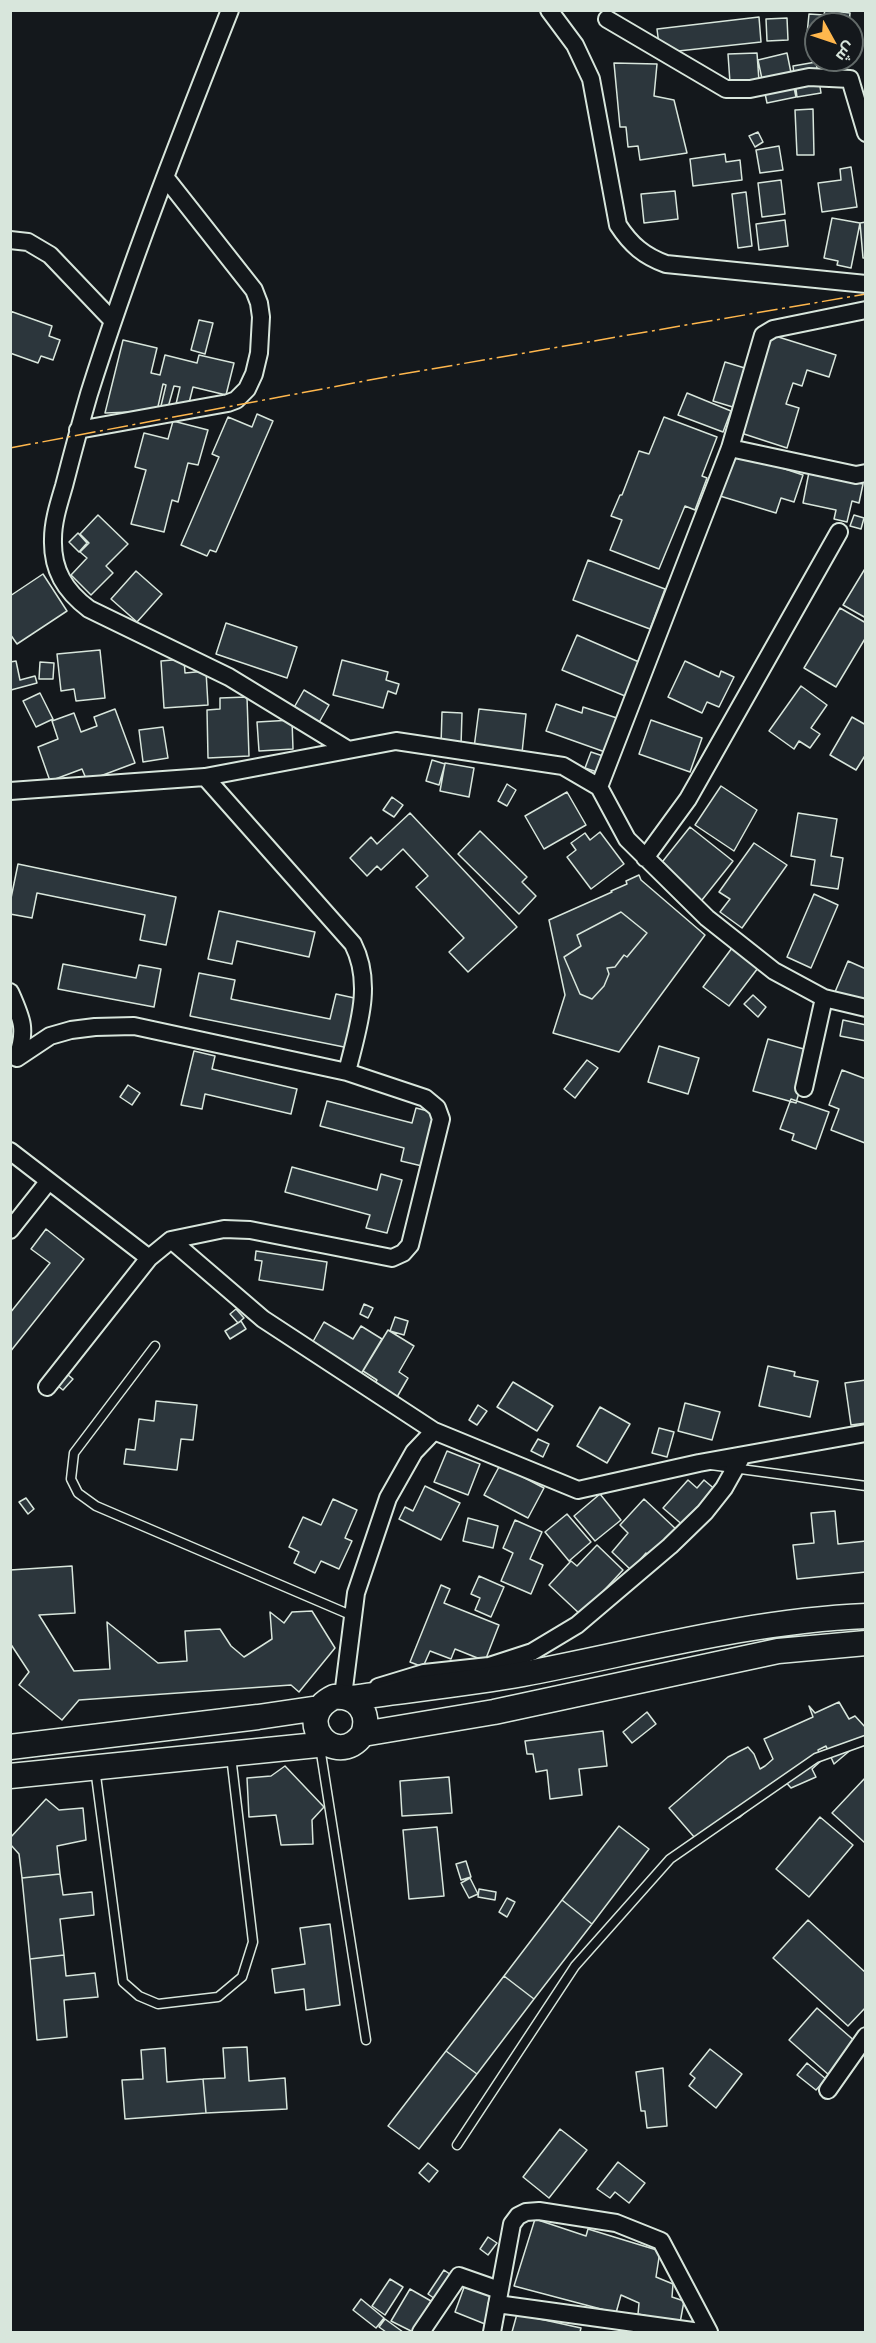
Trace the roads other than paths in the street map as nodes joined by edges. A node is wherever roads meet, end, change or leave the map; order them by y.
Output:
1 (230, 10) edge
2 (549, 10) edge
3 (607, 19) dead end
4 (866, 133) edge
5 (165, 177) junction
6 (10, 240) edge
7 (866, 284) edge
8 (866, 310) edge
9 (112, 320) junction
10 (78, 430) junction
11 (730, 448) junction
12 (866, 473) edge
13 (839, 532) dead end
14 (347, 749) junction
15 (205, 777) junction
16 (599, 787) junction
17 (10, 791) edge
18 (645, 858) junction
19 (10, 992) edge
20 (825, 998) junction
21 (866, 1008) edge
22 (14, 1062) edge
23 (347, 1072) junction
24 (804, 1088) dead end
25 (10, 1151) edge
26 (48, 1182) junction
27 (10, 1230) edge
28 (171, 1240) junction
29 (149, 1258) junction
30 (155, 1346) dead end
31 (47, 1386) dead end
32 (434, 1431) junction
33 (866, 1433) edge
34 (737, 1463) junction
35 (866, 1486) edge
36 (353, 1616) junction
37 (866, 1616) edge
38 (866, 1643) edge
39 (348, 1698) junction
40 (319, 1708) junction
41 (363, 1734) junction
42 (866, 1740) edge
43 (323, 1744) junction
44 (10, 1747) edge
45 (231, 1753) junction
46 (94, 1767) junction
47 (10, 1776) edge
48 (866, 2036) edge
49 (366, 2040) dead end
50 (828, 2090) dead end
51 (457, 2145) dead end
52 (498, 2297) junction
53 (421, 2332) edge
54 (492, 2332) edge
55 (699, 2332) edge
56 (709, 2332) edge

1 - 5 street
2 - 7 street
3 - 4 street
5 - 9 street
5 - 10 street
6 - 9 street
8 - 11 street
9 - 10 street
10 - 14 street
11 - 12 street
11 - 16 street
13 - 18 street
14 - 15 street
14 - 16 street
15 - 17 street
15 - 23 street
16 - 18 street
18 - 20 street
19 - 22 street
20 - 21 street
20 - 24 street
22 - 23 street
23 - 28 street
25 - 26 street
26 - 27 street
26 - 29 street
28 - 29 street
28 - 32 street
29 - 31 street
30 - 36 lane
32 - 34 street
32 - 36 street
33 - 34 street
34 - 35 lane
34 - 39 street
36 - 39 street
37 - 39 main road
38 - 41 main road
39 - 40 main road
39 - 41 main road
40 - 43 main road
40 - 44 main road
41 - 43 main road
42 - 51 lane
43 - 45 main road
43 - 49 lane
45 - 46 main road
45 - 46 lane
46 - 47 main road
48 - 50 street
52 - 53 street
52 - 54 street
52 - 55 street
52 - 56 street

